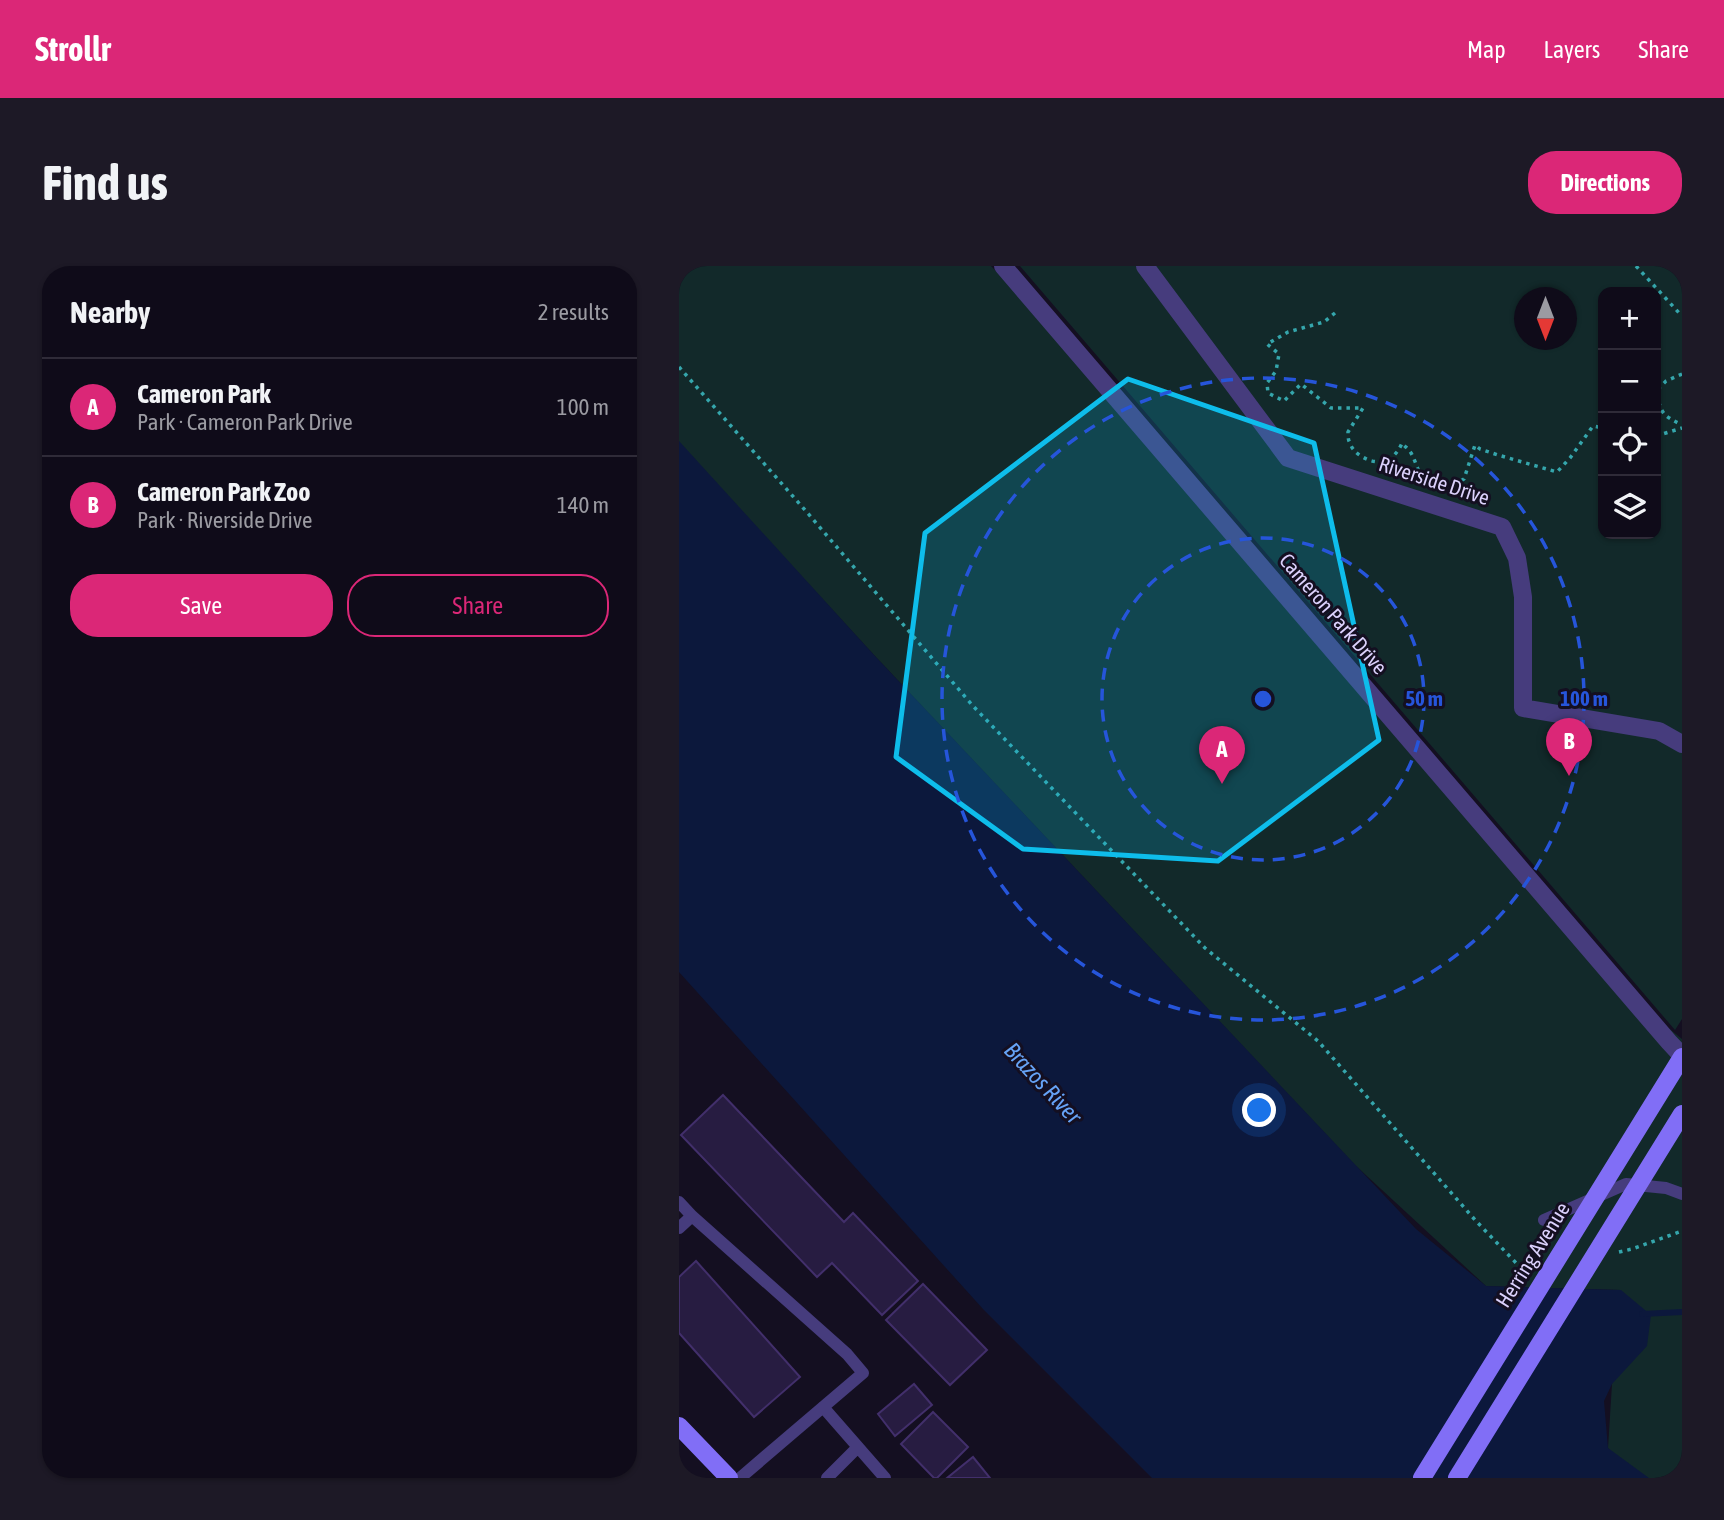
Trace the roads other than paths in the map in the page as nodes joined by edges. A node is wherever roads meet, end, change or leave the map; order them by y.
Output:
1 (1003, 266) edge
2 (1145, 266) edge
3 (1682, 744) edge
4 (1682, 1056) edge
5 (1682, 1114) edge
6 (1682, 1194) edge
7 (679, 1202) edge
8 (692, 1216) junction
9 (1544, 1220) dead end
10 (679, 1228) edge
11 (823, 1407) junction
12 (679, 1426) edge
13 (858, 1447) junction
14 (729, 1478) edge
15 (740, 1478) edge
16 (827, 1478) edge
17 (885, 1478) edge
18 (1422, 1478) edge
19 (1457, 1478) edge

1 - 4 street, Cameron Park Drive
2 - 3 street, Riverside Drive
4 - 18 main road, Herring Avenue, bridge
5 - 19 main road, bridge
6 - 9 lane
7 - 8 lane
8 - 10 lane
8 - 11 lane
11 - 13 lane
11 - 15 lane
12 - 14 main road
13 - 16 lane
13 - 17 lane

